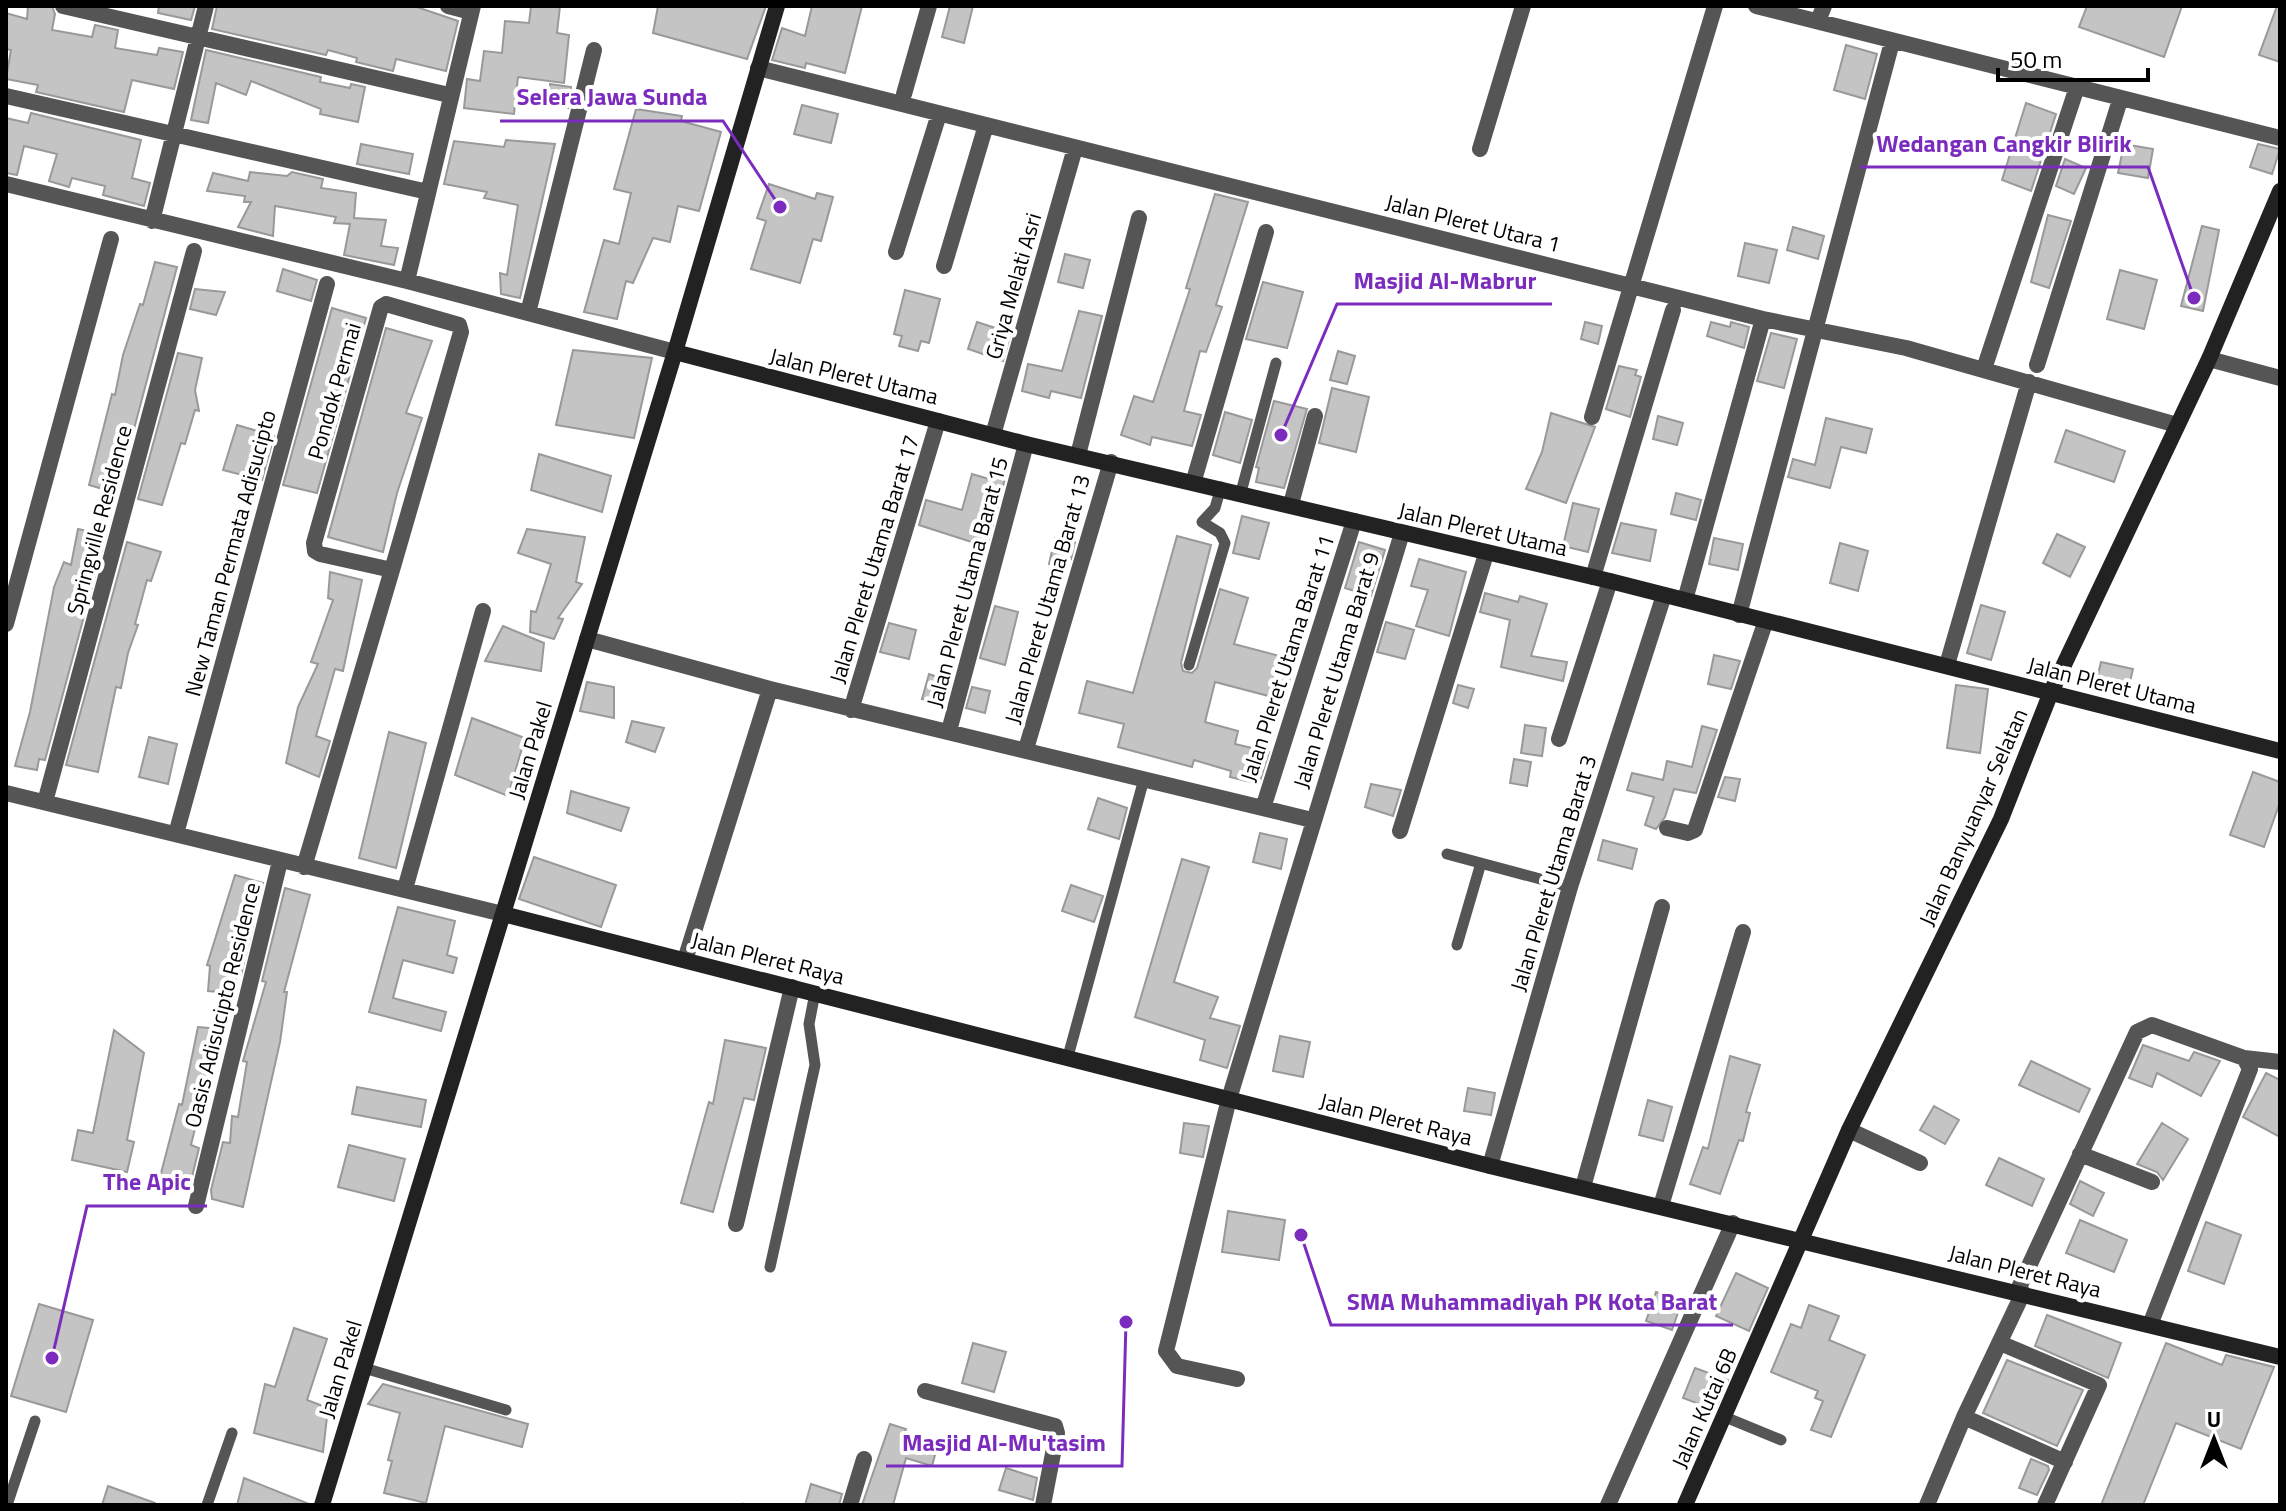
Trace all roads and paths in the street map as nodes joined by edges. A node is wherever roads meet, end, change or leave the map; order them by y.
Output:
1 (63, 6) edge
2 (206, 6) edge
3 (448, 6) edge
4 (777, 6) edge
5 (929, 6) edge
6 (1523, 6) edge
7 (1715, 6) edge
8 (1756, 6) edge
9 (472, 9) edge
10 (1821, 14) edge
11 (199, 37) junction
12 (1892, 42) junction
13 (594, 50) dead end
14 (758, 68) junction
15 (2076, 90) junction
16 (904, 94) dead end
17 (449, 95) junction
18 (6, 96) edge
19 (2120, 100) junction
20 (939, 114) junction
21 (986, 125) junction
22 (175, 135) junction
23 (2280, 138) edge
24 (1075, 148) junction
25 (1480, 149) dead end
26 (6, 184) edge
27 (2280, 191) edge
28 (428, 192) junction
29 (1139, 218) dead end
30 (152, 221) junction
31 (1266, 232) dead end
32 (111, 239) dead end
33 (194, 251) dead end
34 (896, 252) dead end
35 (944, 266) dead end
36 (407, 281) junction
37 (327, 284) dead end
38 (1632, 284) junction
39 (1673, 310) dead end
40 (528, 313) junction
41 (1763, 319) junction
42 (1813, 330) junction
43 (675, 352) junction
44 (2209, 359) junction
45 (1276, 363) dead end
46 (2037, 365) dead end
47 (1984, 369) junction
48 (2280, 378) edge
49 (2029, 382) junction
50 (1315, 416) dead end
51 (1592, 417) dead end
52 (938, 421) junction
53 (2177, 425) junction
54 (993, 435) junction
55 (1026, 444) junction
56 (1078, 455) junction
57 (1111, 462) junction
58 (1194, 480) junction
59 (1221, 487) junction
60 (1241, 492) junction
61 (1291, 504) junction
62 (1354, 521) junction
63 (1402, 533) junction
64 (1486, 554) junction
65 (392, 570) junction
66 (1593, 577) junction
67 (1610, 581) junction
68 (1664, 595) junction
69 (1685, 600) junction
70 (483, 611) dead end
71 (1739, 615) junction
72 (1765, 623) junction
73 (6, 624) edge
74 (587, 639) junction
75 (1189, 665) dead end
76 (1947, 665) junction
77 (770, 689) junction
78 (2051, 692) junction
79 (851, 710) junction
80 (949, 731) junction
81 (1559, 739) dead end
82 (1026, 749) junction
83 (2280, 751) edge
84 (1144, 779) junction
85 (6, 793) edge
86 (45, 802) junction
87 (1263, 808) junction
88 (1312, 820) junction
89 (1667, 828) dead end
90 (1400, 831) dead end
91 (176, 834) junction
92 (1447, 854) dead end
93 (280, 861) junction
94 (1481, 863) junction
95 (304, 867) junction
96 (1570, 887) junction
97 (405, 889) junction
98 (1662, 907) dead end
99 (503, 914) junction
100 (1743, 932) dead end
101 (1457, 945) dead end
102 (685, 960) junction
103 (792, 987) junction
104 (815, 993) junction
105 (2244, 1058) junction
106 (1067, 1060) junction
107 (2280, 1062) edge
108 (1229, 1099) junction
109 (1849, 1130) junction
110 (2080, 1154) junction
111 (1920, 1163) dead end
112 (1490, 1166) junction
113 (2152, 1182) dead end
114 (1583, 1187) junction
115 (196, 1206) dead end
116 (1661, 1206) junction
117 (1733, 1223) junction
118 (736, 1224) dead end
119 (1801, 1240) junction
120 (770, 1267) dead end
121 (2020, 1292) junction
122 (2150, 1325) junction
123 (2000, 1343) junction
124 (2280, 1357) edge
125 (365, 1365) junction
126 (1237, 1379) dead end
127 (925, 1391) dead end
128 (506, 1410) dead end
129 (1725, 1417) junction
130 (1964, 1417) junction
131 (35, 1421) dead end
132 (232, 1433) dead end
133 (1781, 1440) dead end
134 (864, 1459) dead end
135 (2065, 1462) junction
136 (7, 1505) edge
137 (207, 1505) edge
138 (322, 1505) edge
139 (850, 1505) edge
140 (1043, 1505) edge
141 (1608, 1505) edge
142 (1685, 1505) edge
143 (1927, 1505) edge
144 (2045, 1505) edge

1 - 11 street
2 - 11 street
3 - 9 street
4 - 14 street, Jalan Pakel
5 - 16 street
6 - 25 street
7 - 38 street
8 - 10 street
9 - 17 street
10 - 12 street
11 - 17 street
11 - 22 street
12 - 15 street
12 - 42 street
13 - 40 street
14 - 20 street, Jalan Pleret Utara 1
14 - 43 street, Jalan Pakel
15 - 19 street
15 - 47 street
17 - 28 street
18 - 22 street
19 - 23 street
19 - 46 street
20 - 21 street, Jalan Pleret Utara 1
20 - 34 street
21 - 24 street, Jalan Pleret Utara 1
21 - 35 street
22 - 28 street
22 - 30 street
24 - 38 street, Jalan Pleret Utara 1
24 - 54 street, Griya Melati Asri
26 - 30 street
27 - 44 street, Jalan Banyuanyar Selatan
28 - 36 street
29 - 56 street
30 - 36 street
31 - 58 street
32 - 73 street
33 - 86 street, Springville Residence
36 - 40 street
37 - 91 street, New Taman Permata Adisucipto
38 - 41 street, Jalan Pleret Utara 1
38 - 51 street
39 - 66 street
40 - 43 street
41 - 42 street, Jalan Pleret Utara 1
41 - 69 street
42 - 47 street, Jalan Pleret Utara 1
42 - 71 street
43 - 52 street, Jalan Pleret Utama
43 - 74 street, Jalan Pakel
44 - 48 street
44 - 53 street, Jalan Banyuanyar Selatan
45 - 60 lane
47 - 49 street, Jalan Pleret Utara 1
49 - 53 street, Jalan Pleret Utara 1
49 - 76 street
50 - 61 street
52 - 54 street, Jalan Pleret Utama
52 - 79 street, Jalan Pleret Utama Barat 17
53 - 78 street, Jalan Banyuanyar Selatan
54 - 55 street, Jalan Pleret Utama
55 - 56 street, Jalan Pleret Utama
55 - 80 street, Jalan Pleret Utama Barat 15
56 - 57 street, Jalan Pleret Utama
57 - 58 street, Jalan Pleret Utama
57 - 82 street, Jalan Pleret Utama Barat 13
58 - 59 street, Jalan Pleret Utama
59 - 60 street, Jalan Pleret Utama
59 - 75 lane
60 - 61 street, Jalan Pleret Utama
61 - 62 street, Jalan Pleret Utama
62 - 63 street, Jalan Pleret Utama
62 - 87 street, Jalan Pleret Utama Barat 11
63 - 64 street, Jalan Pleret Utama
63 - 88 street, Jalan Pleret Utama Barat 9
64 - 66 street, Jalan Pleret Utama
64 - 90 street
65 - 65 street, Pondok Permai
65 - 95 street, Pondok Permai
66 - 67 street, Jalan Pleret Utama
67 - 68 street, Jalan Pleret Utama
67 - 81 street
68 - 69 street, Jalan Pleret Utama
68 - 96 street, Jalan Pleret Utama Barat 3
69 - 71 street, Jalan Pleret Utama
70 - 97 street
71 - 72 street, Jalan Pleret Utama
72 - 76 street, Jalan Pleret Utama
72 - 89 street
74 - 77 street
74 - 99 street, Jalan Pakel
76 - 78 street, Jalan Pleret Utama
77 - 79 street
77 - 102 street
78 - 83 street, Jalan Pleret Utama
78 - 109 street, Jalan Banyuanyar Selatan
79 - 80 street
80 - 82 street
82 - 84 street
84 - 87 street
84 - 106 lane
85 - 86 street
86 - 91 street
87 - 88 street
88 - 108 street, Jalan Pleret Utama Barat 9
91 - 93 street
92 - 94 lane
93 - 95 street
93 - 115 street, Oasis Adisucipto Residence
94 - 96 lane
94 - 101 lane
95 - 97 street
96 - 112 street, Jalan Pleret Utama Barat 3
97 - 99 street
98 - 114 street
99 - 102 street, Jalan Pleret Raya
99 - 125 street, Jalan Pakel
100 - 116 street
102 - 103 street, Jalan Pleret Raya
103 - 104 street, Jalan Pleret Raya
103 - 118 street
104 - 106 street, Jalan Pleret Raya
104 - 120 lane
105 - 107 street
105 - 110 street
105 - 122 street
106 - 108 street, Jalan Pleret Raya
108 - 112 street, Jalan Pleret Raya
108 - 126 street, Jalan Pleret Utama Barat 9
109 - 111 street
109 - 119 street, Jalan Banyuanyar Selatan
110 - 113 street
110 - 121 street
112 - 114 street, Jalan Pleret Raya
114 - 116 street, Jalan Pleret Raya
116 - 117 street, Jalan Pleret Raya
117 - 119 street, Jalan Pleret Raya
117 - 141 street
119 - 121 street, Jalan Pleret Raya
119 - 129 street, Jalan Kutai 6B
121 - 122 street, Jalan Pleret Raya
121 - 123 street
122 - 124 street, Jalan Pleret Raya
123 - 130 street
123 - 135 street
125 - 128 lane
125 - 138 street, Jalan Pakel
127 - 140 street
129 - 133 lane
129 - 142 street, Jalan Kutai 6B
130 - 135 street
130 - 143 street
131 - 136 lane
132 - 137 lane
134 - 139 street
135 - 144 street

